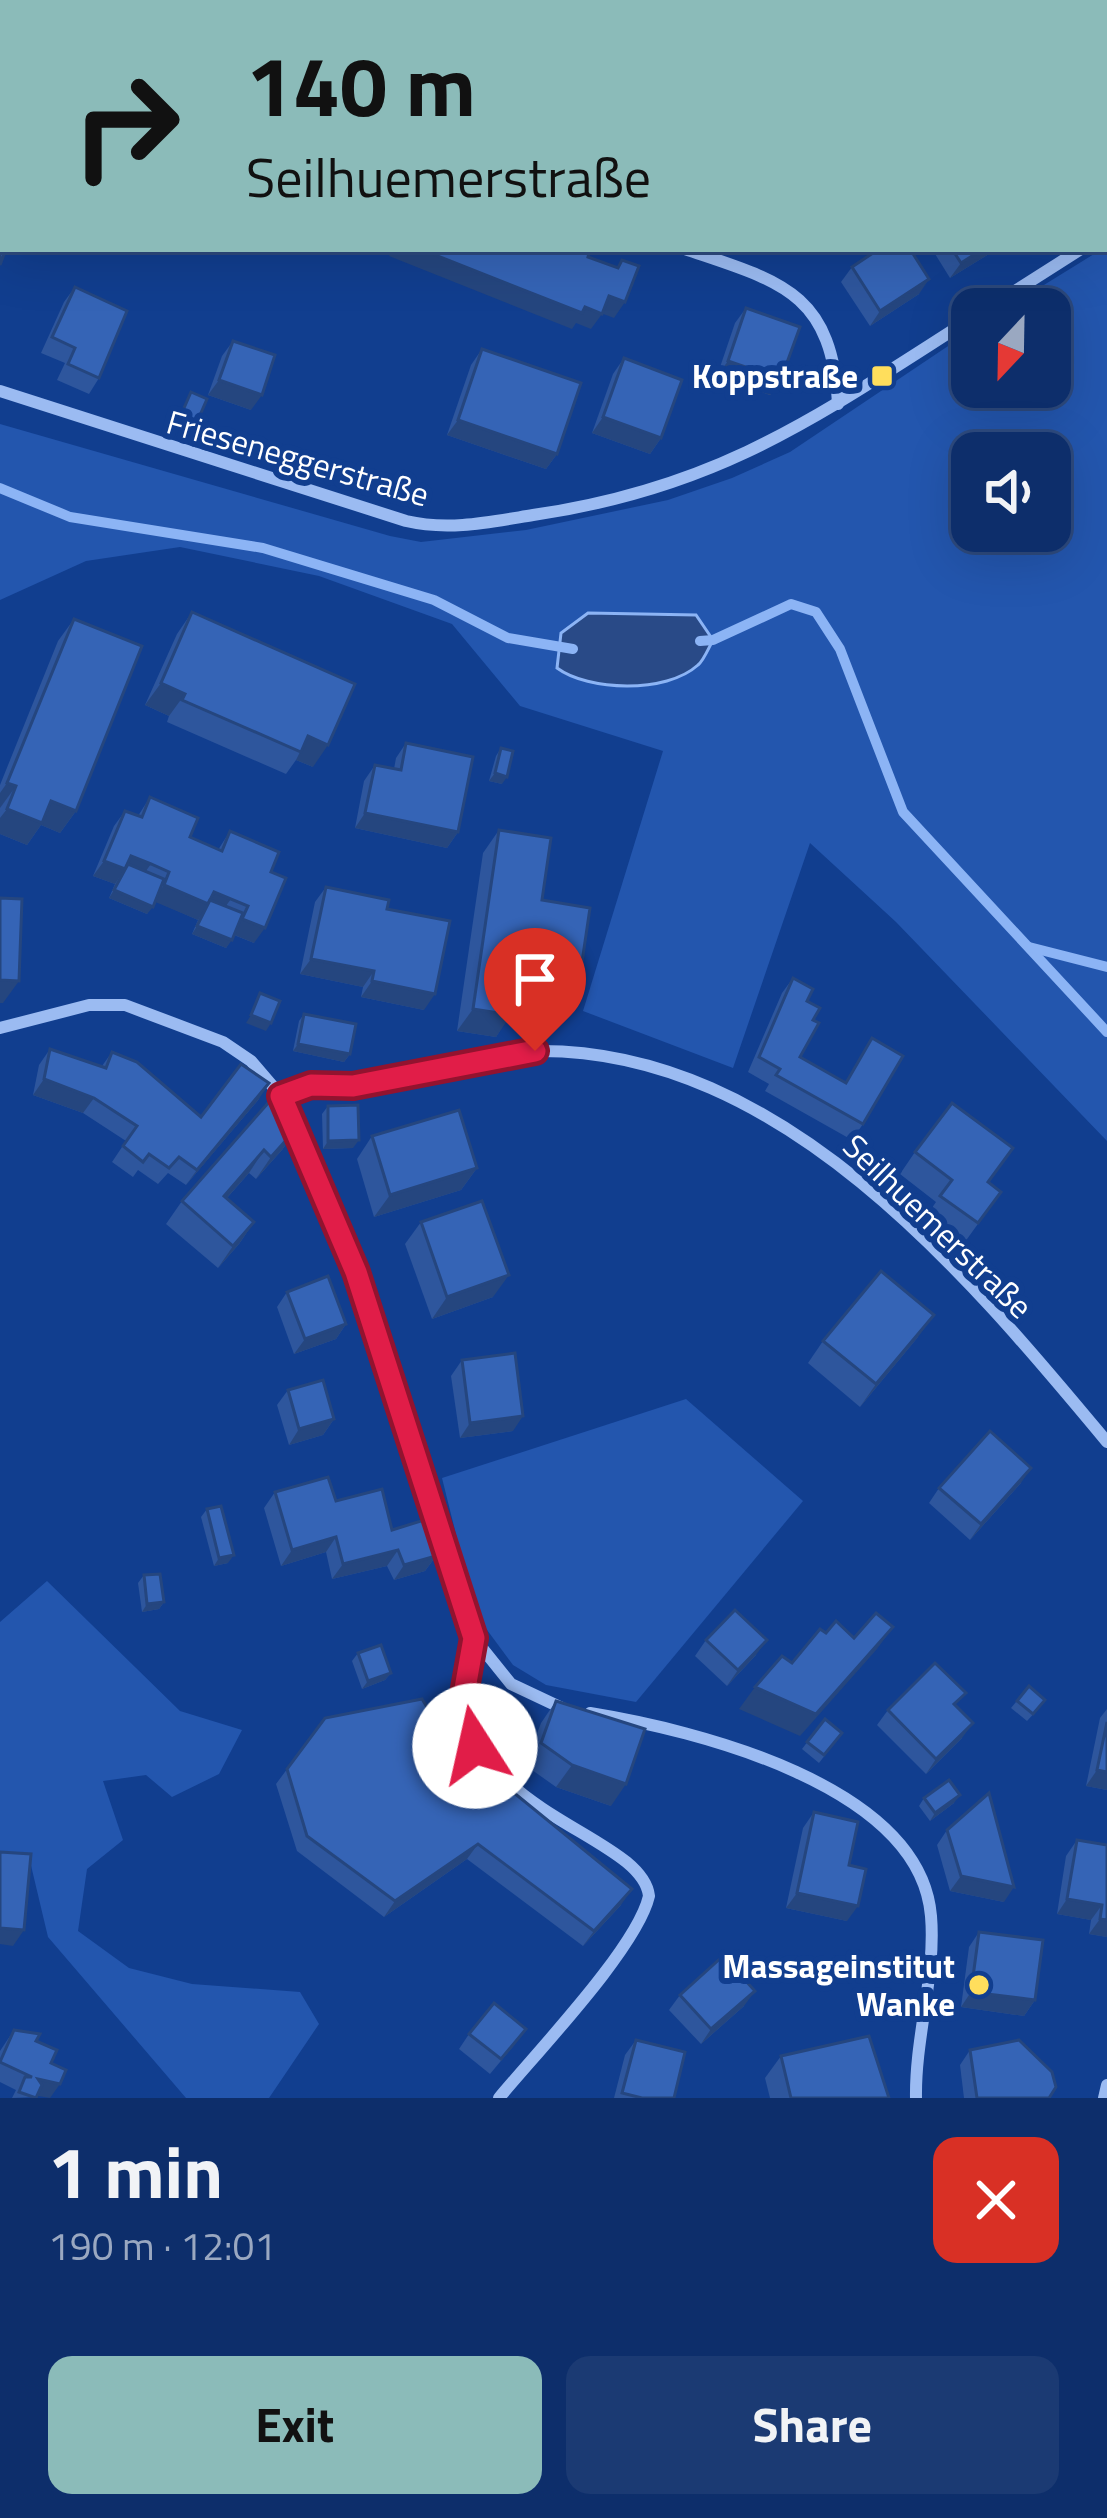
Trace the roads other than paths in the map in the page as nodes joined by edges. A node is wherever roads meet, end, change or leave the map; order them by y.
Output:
1 (693, 252) edge
2 (1076, 252) edge
3 (1020, 288) edge
4 (951, 331) edge
5 (0, 391) edge
6 (838, 404) junction
7 (0, 1028) edge
8 (281, 1096) junction
9 (1107, 1442) edge
10 (474, 1638) junction
11 (1107, 2085) edge
12 (499, 2098) edge
13 (916, 2098) edge
14 (1104, 2098) edge

1 - 6 street
2 - 3 street
4 - 6 street, Frieseneggerstraße
5 - 6 street, Frieseneggerstraße
7 - 8 street
8 - 9 street, Seilhuemerstraße
8 - 10 street
10 - 12 street
10 - 13 street
11 - 14 street

